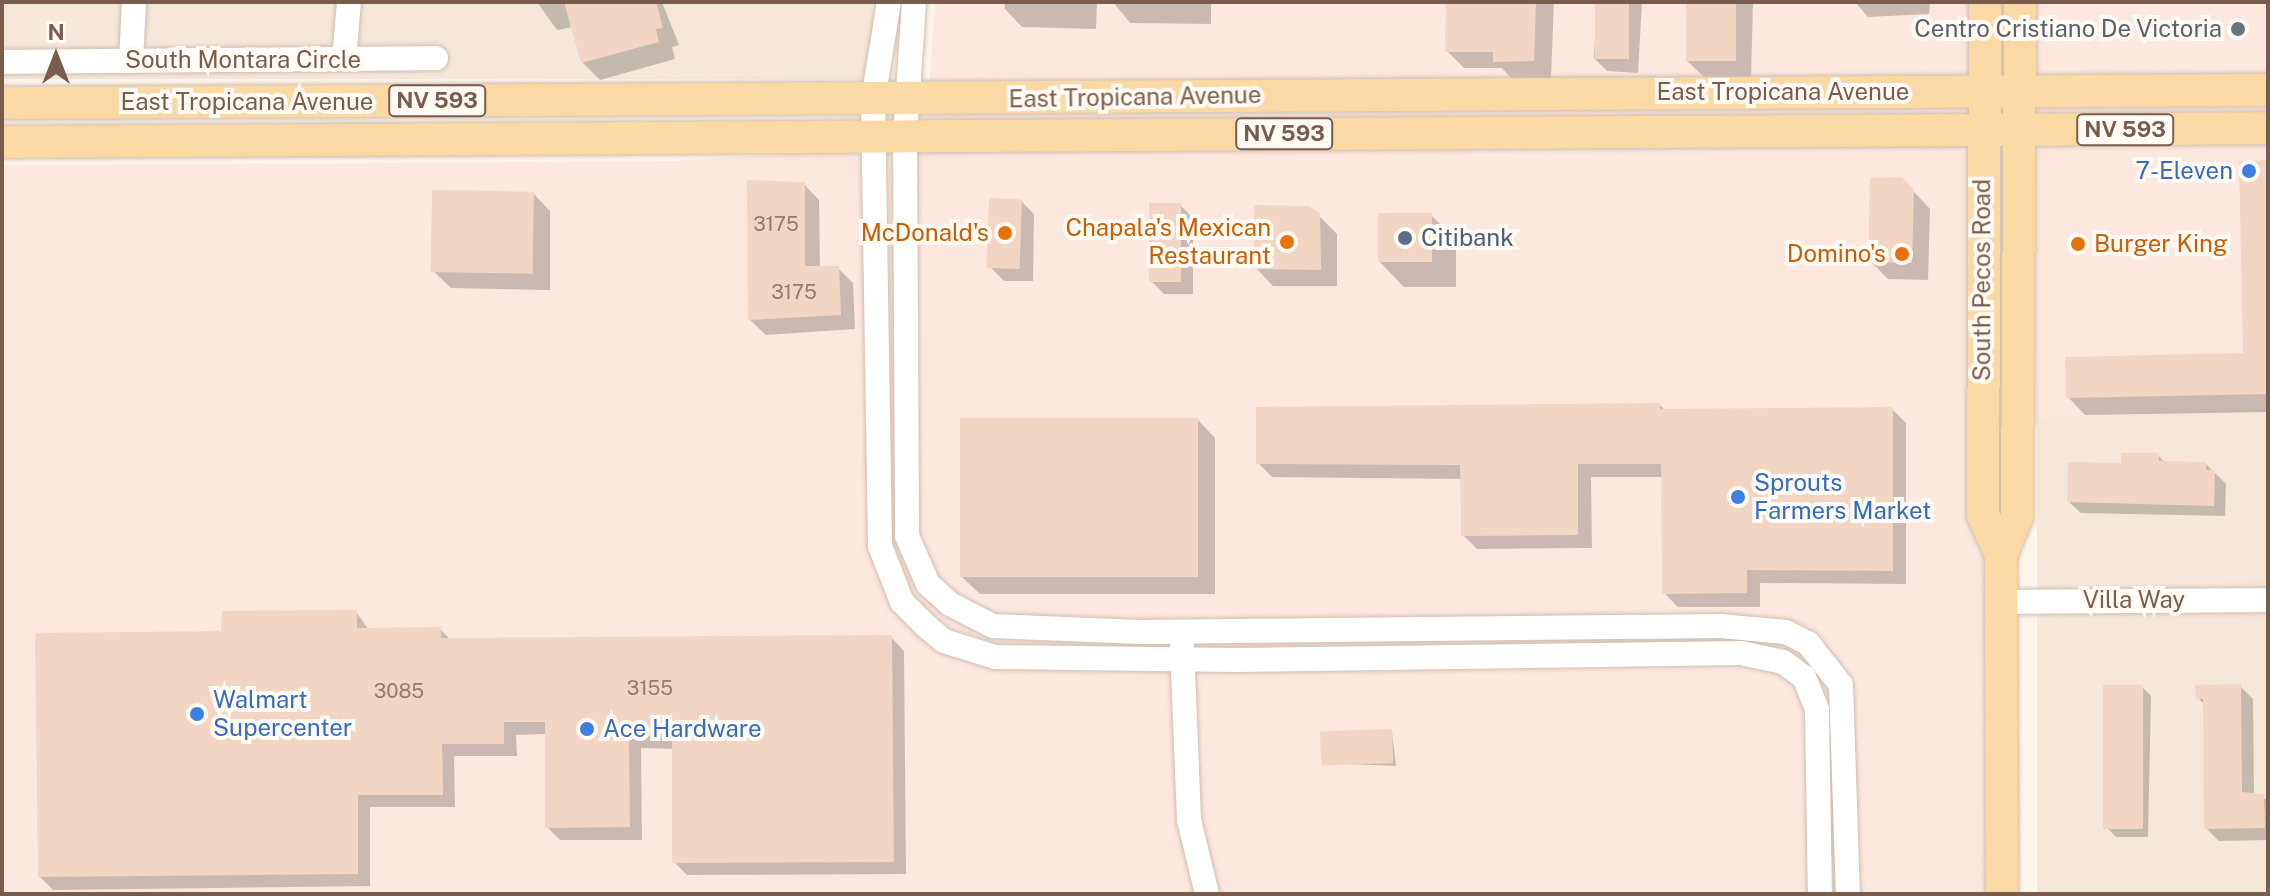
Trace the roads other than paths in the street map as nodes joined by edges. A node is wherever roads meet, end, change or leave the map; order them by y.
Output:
1 (134, 2) edge
2 (349, 2) edge
3 (889, 2) edge
4 (914, 2) edge
5 (1985, 2) edge
6 (2020, 2) edge
7 (436, 58) dead end
8 (344, 59) junction
9 (131, 61) junction
10 (2, 62) edge
11 (2268, 90) edge
12 (1982, 93) junction
13 (2016, 93) junction
14 (1424, 94) junction
15 (873, 100) junction
16 (905, 100) junction
17 (486, 101) junction
18 (2, 103) edge
19 (2268, 128) edge
20 (2017, 130) junction
21 (1982, 131) junction
22 (1244, 135) junction
23 (889, 136) junction
24 (325, 140) junction
25 (2, 142) edge
26 (2001, 555) junction
27 (2268, 600) edge
28 (2001, 602) junction
29 (1182, 631) junction
30 (1183, 660) junction
31 (1207, 894) edge
32 (1820, 894) edge
33 (1848, 894) edge
34 (2002, 894) edge

1 - 9 street
2 - 8 street
3 - 15 street
4 - 16 street
5 - 12 main road, South Pecos Road
6 - 13 main road, South Pecos Road
7 - 8 street, South Montara Circle
8 - 9 street, South Montara Circle
9 - 10 street, South Montara Circle
11 - 13 main road, East Tropicana Avenue / NV 593
12 - 13 main road, East Tropicana Avenue / NV 593
12 - 14 main road, East Tropicana Avenue / NV 593
12 - 21 main road, South Pecos Road
13 - 20 main road, South Pecos Road
14 - 16 main road, East Tropicana Avenue / NV 593
14 - 22 main road
15 - 16 main road, East Tropicana Avenue / NV 593
15 - 17 main road, East Tropicana Avenue / NV 593
15 - 23 street
16 - 23 street
17 - 18 main road, East Tropicana Avenue / NV 593
17 - 24 main road
19 - 20 main road, East Tropicana Avenue / NV 593
20 - 21 main road, East Tropicana Avenue / NV 593
20 - 26 main road, South Pecos Road
21 - 22 main road, East Tropicana Avenue / NV 593
21 - 26 main road, South Pecos Road
22 - 23 main road, East Tropicana Avenue / NV 593
23 - 24 main road, East Tropicana Avenue / NV 593
23 - 29 street
23 - 30 street
24 - 25 main road, East Tropicana Avenue / NV 593
26 - 28 main road, South Pecos Road
27 - 28 street, Villa Way
28 - 34 main road, South Pecos Road
29 - 30 street
29 - 33 street
30 - 31 street
30 - 32 street

